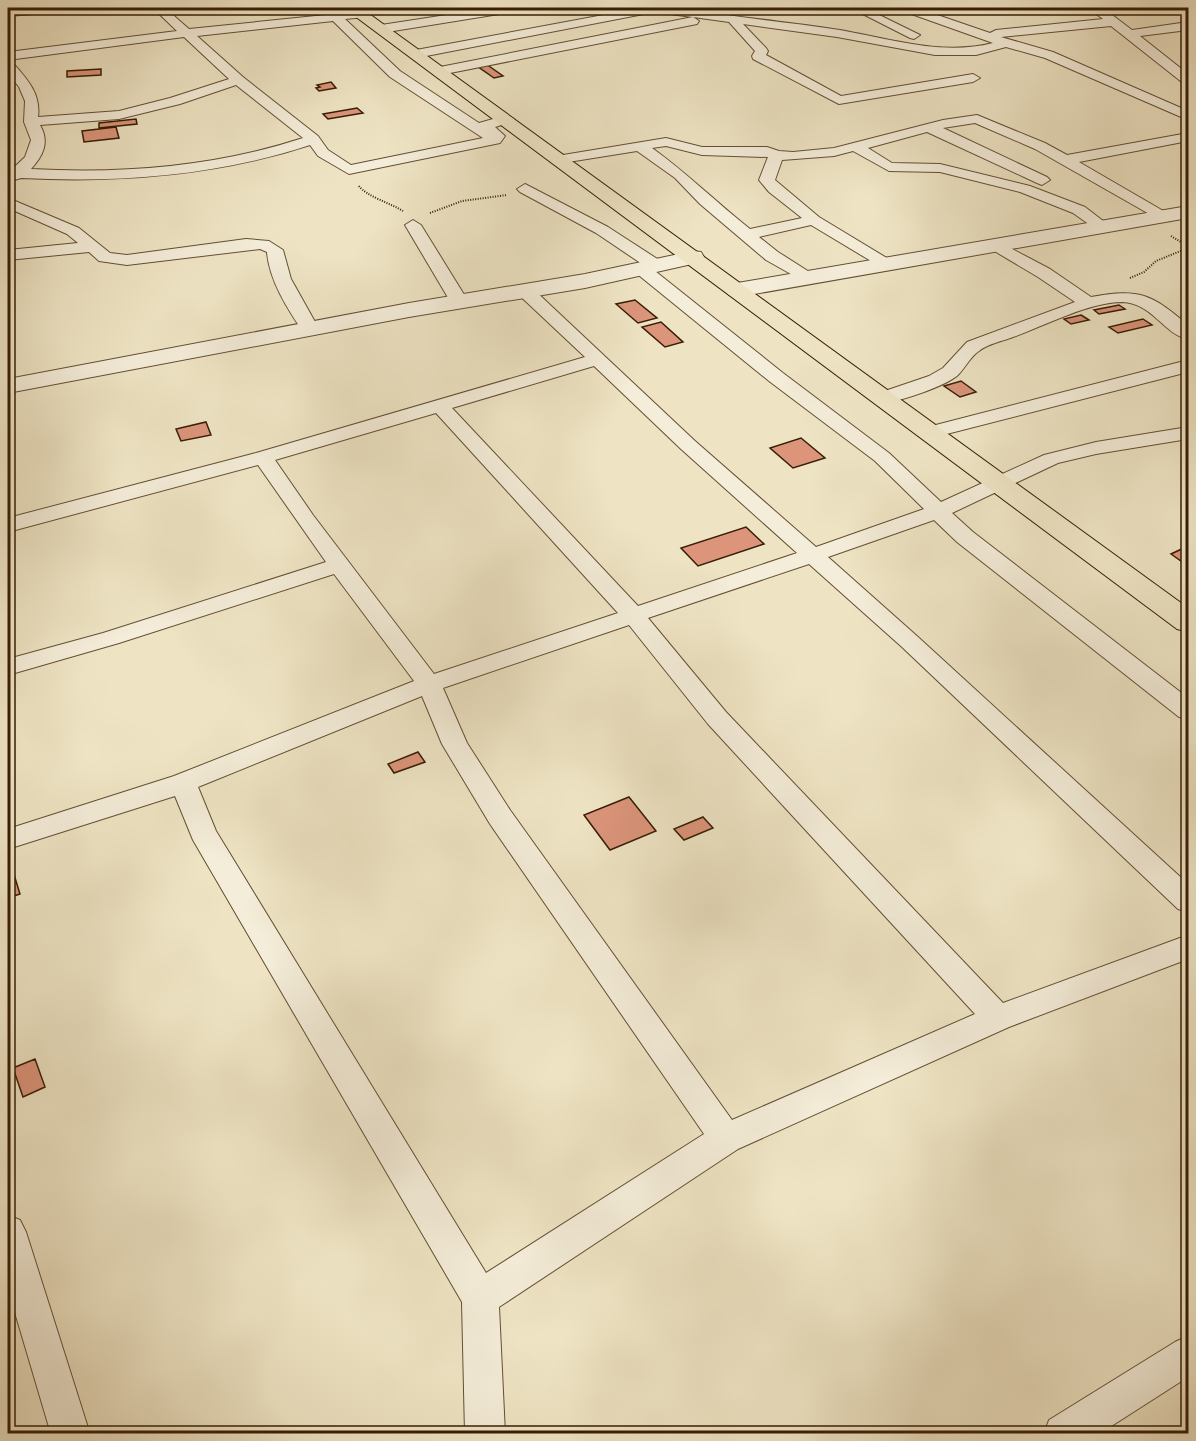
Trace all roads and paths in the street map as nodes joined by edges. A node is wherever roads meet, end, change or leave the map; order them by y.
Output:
1 (59, 8) edge
2 (159, 8) edge
3 (511, 8) edge
4 (857, 8) edge
5 (907, 8) edge
6 (1083, 8) edge
7 (650, 9) edge
8 (754, 10) dead end
9 (8, 13) edge
10 (350, 13) edge
11 (1103, 14) edge
12 (932, 15) junction
13 (722, 16) junction
14 (677, 24) junction
15 (891, 24) junction
16 (1188, 26) edge
17 (381, 28) junction
18 (964, 28) junction
19 (187, 33) junction
20 (1130, 34) junction
21 (914, 35) junction
22 (983, 35) junction
23 (880, 41) junction
24 (1006, 43) junction
25 (416, 54) junction
26 (8, 56) edge
27 (8, 66) edge
28 (440, 70) junction
29 (973, 78) dead end
30 (238, 80) junction
31 (1188, 80) edge
32 (1188, 116) edge
33 (507, 119) junction
34 (31, 122) junction
35 (931, 129) junction
36 (1188, 136) edge
37 (313, 139) junction
38 (495, 140) junction
39 (641, 147) junction
40 (856, 147) junction
41 (776, 155) junction
42 (562, 159) junction
43 (1066, 160) junction
44 (349, 170) junction
45 (14, 176) edge
46 (525, 189) joint
47 (8, 203) edge
48 (1079, 210) junction
49 (1188, 212) edge
50 (1164, 216) junction
51 (416, 219) junction
52 (813, 220) junction
53 (1103, 227) junction
54 (747, 235) junction
55 (997, 246) junction
56 (90, 247) junction
57 (1188, 248) edge
58 (8, 255) edge
59 (693, 256) junction
60 (887, 263) junction
61 (649, 267) junction
62 (805, 278) junction
63 (737, 290) junction
64 (525, 291) junction
65 (1120, 297) junction
66 (459, 301) junction
67 (1088, 303) junction
68 (1188, 310) edge
69 (1166, 315) junction
70 (310, 329) junction
71 (1188, 334) edge
72 (596, 360) junction
73 (1188, 366) edge
74 (8, 386) edge
75 (883, 398) junction
76 (440, 405) junction
77 (931, 432) junction
78 (1188, 433) edge
79 (263, 457) junction
80 (1000, 481) junction
81 (938, 511) junction
82 (8, 525) edge
83 (811, 556) junction
84 (339, 565) junction
85 (633, 615) junction
86 (1188, 622) edge
87 (8, 667) edge
88 (429, 684) junction
89 (1188, 711) edge
90 (183, 783) junction
91 (8, 839) edge
92 (1188, 901) edge
93 (1188, 947) edge
94 (998, 1018) junction
95 (726, 1138) junction
96 (8, 1232) edge
97 (480, 1298) junction
98 (1188, 1355) edge
99 (70, 1434) edge
100 (485, 1434) edge
101 (1063, 1434) edge

1 - 9 street
2 - 19 street
3 - 17 street
4 - 15 street
5 - 12 street
6 - 11 street
7 - 13 street
7 - 14 street
7 - 25 street
8 - 13 street
10 - 17 main road
10 - 19 street
10 - 38 street
11 - 20 street
11 - 22 street
12 - 15 street
12 - 18 street
13 - 14 street
13 - 23 street
13 - 29 street
14 - 28 street
15 - 21 street
16 - 20 street
17 - 25 main road
18 - 21 street
18 - 22 street
19 - 26 street
19 - 30 street
20 - 31 street
21 - 23 street
22 - 24 street
23 - 24 street
24 - 32 street
25 - 28 main road
27 - 34 street
28 - 33 main road
30 - 34 street
30 - 37 street
33 - 38 street
33 - 42 main road
34 - 45 street
35 - 40 street
35 - 43 street
35 - 48 street
36 - 43 street
37 - 44 street
37 - 45 street
38 - 44 street
39 - 41 street
39 - 42 street
39 - 54 street
40 - 41 street
40 - 48 street
41 - 52 street
42 - 59 main road
43 - 50 street
44 - 51 path
46 - 51 path
46 - 61 street
47 - 56 street
48 - 53 street
49 - 50 street
50 - 53 street
51 - 66 street
52 - 54 street
52 - 60 street
53 - 55 street
54 - 62 street
55 - 60 street
55 - 67 street
56 - 58 street
56 - 70 street
57 - 65 path
59 - 61 street
59 - 63 main road
60 - 62 street
61 - 64 street
61 - 81 street
62 - 63 street
63 - 75 main road
64 - 66 street
64 - 72 street
65 - 67 street
65 - 69 street
66 - 70 street
67 - 75 street
68 - 69 street
69 - 71 street
70 - 74 street
72 - 76 street
72 - 83 street
73 - 77 street
75 - 77 main road
76 - 79 street
76 - 85 street
77 - 80 main road
78 - 80 street
79 - 82 street
79 - 84 street
80 - 81 street
80 - 86 main road
81 - 83 street
81 - 89 street
83 - 85 street
83 - 92 street
84 - 87 street
84 - 88 street
85 - 88 street
85 - 94 street
88 - 90 street
88 - 95 street
90 - 91 street
90 - 97 street
93 - 94 street
94 - 95 street
95 - 97 street
96 - 99 street
97 - 100 street
98 - 101 street

